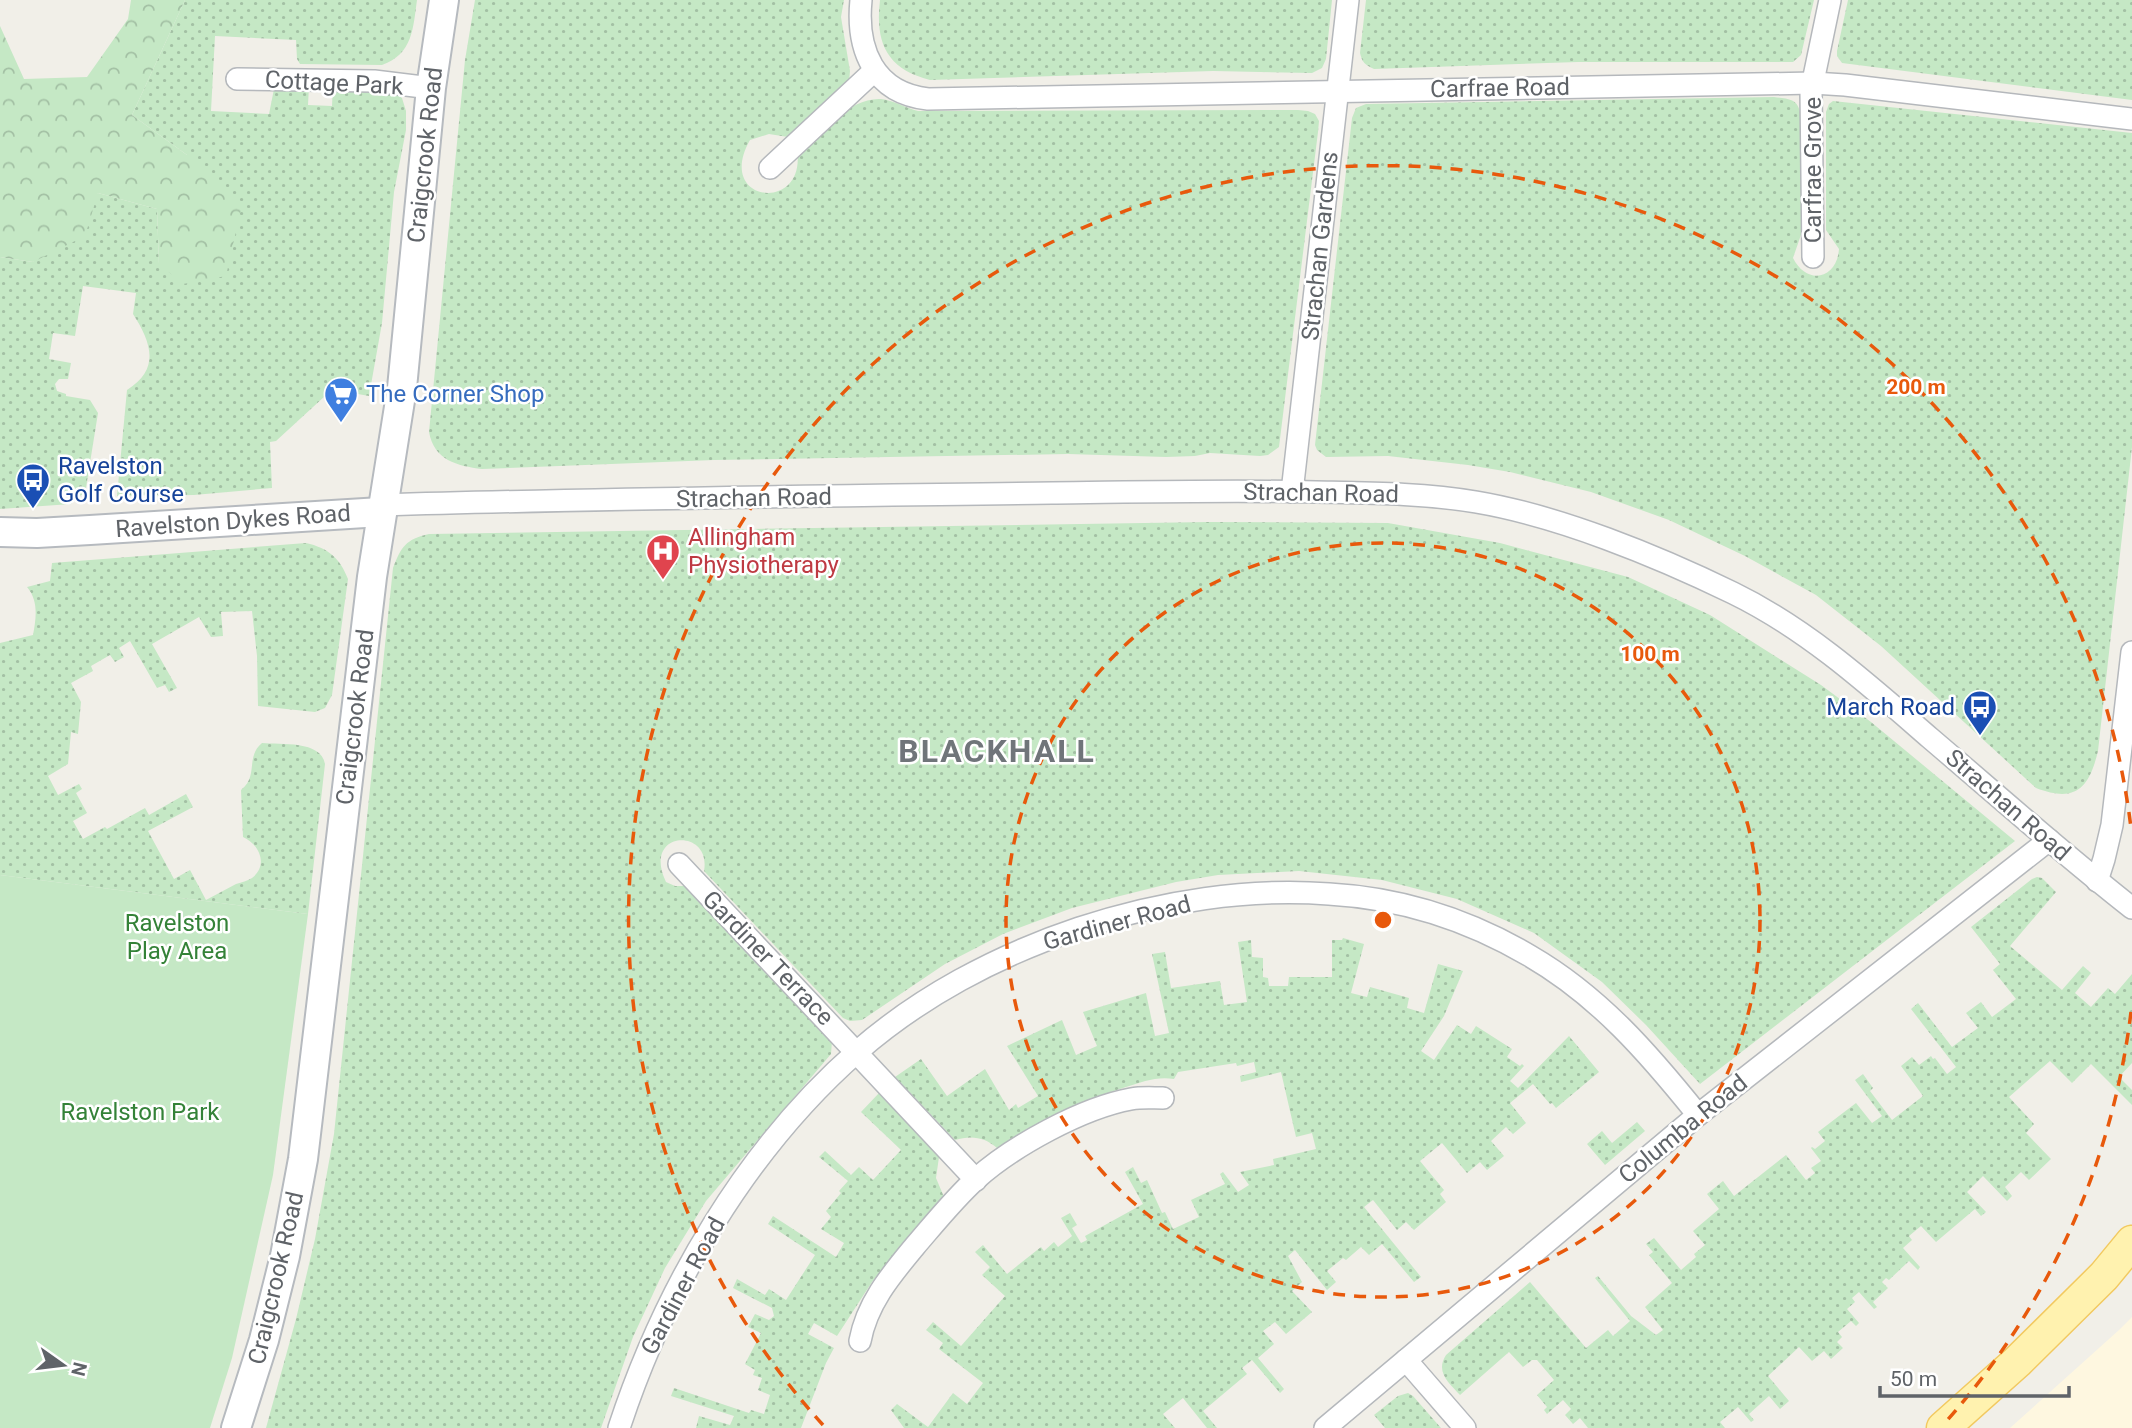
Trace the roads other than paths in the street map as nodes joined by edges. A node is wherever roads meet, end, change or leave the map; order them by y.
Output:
1 (444, 0) edge
2 (860, 0) edge
3 (1348, 0) edge
4 (1830, 0) edge
5 (874, 71) junction
6 (237, 79) dead end
7 (1812, 83) junction
8 (431, 88) junction
9 (1337, 91) junction
10 (2132, 119) edge
11 (770, 168) dead end
12 (1813, 257) dead end
13 (1292, 492) junction
14 (382, 508) junction
15 (0, 532) edge
16 (2132, 652) edge
17 (2049, 840) junction
18 (679, 864) dead end
19 (2097, 881) junction
20 (2132, 908) edge
21 (857, 1052) junction
22 (1163, 1098) dead end
23 (1698, 1115) junction
24 (976, 1180) junction
25 (2132, 1242) edge
26 (2132, 1257) edge
27 (2104, 1276) junction
28 (860, 1342) dead end
29 (1406, 1360) junction
30 (236, 1428) edge
31 (619, 1428) edge
32 (1325, 1428) edge
33 (1465, 1428) edge
34 (1943, 1428) edge

1 - 8 street, Craigcrook Road
2 - 5 street
3 - 9 street, Strachan Gardens
4 - 7 street, Carfrae Grove
5 - 9 street, Carfrae Road
5 - 11 street
6 - 8 street, Cottage Park
7 - 9 street, Carfrae Road
7 - 10 street, Carfrae Road
7 - 12 street, Carfrae Grove
8 - 14 street, Craigcrook Road
9 - 13 street, Strachan Gardens
13 - 14 street, Strachan Road
13 - 17 street, Strachan Road
14 - 15 street, Ravelston Dykes Road
14 - 30 street, Craigcrook Road
16 - 19 street
17 - 19 street, Strachan Road
17 - 23 street, Columba Road
18 - 21 street, Gardiner Terrace
19 - 20 street, Strachan Road
21 - 23 street, Gardiner Road
21 - 24 street, Gardiner Terrace
21 - 31 street, Gardiner Road
22 - 24 street
23 - 29 street, Columba Road
24 - 28 street
25 - 27 main road
26 - 27 main road
27 - 34 main road
29 - 32 street, Columba Road
29 - 33 street

